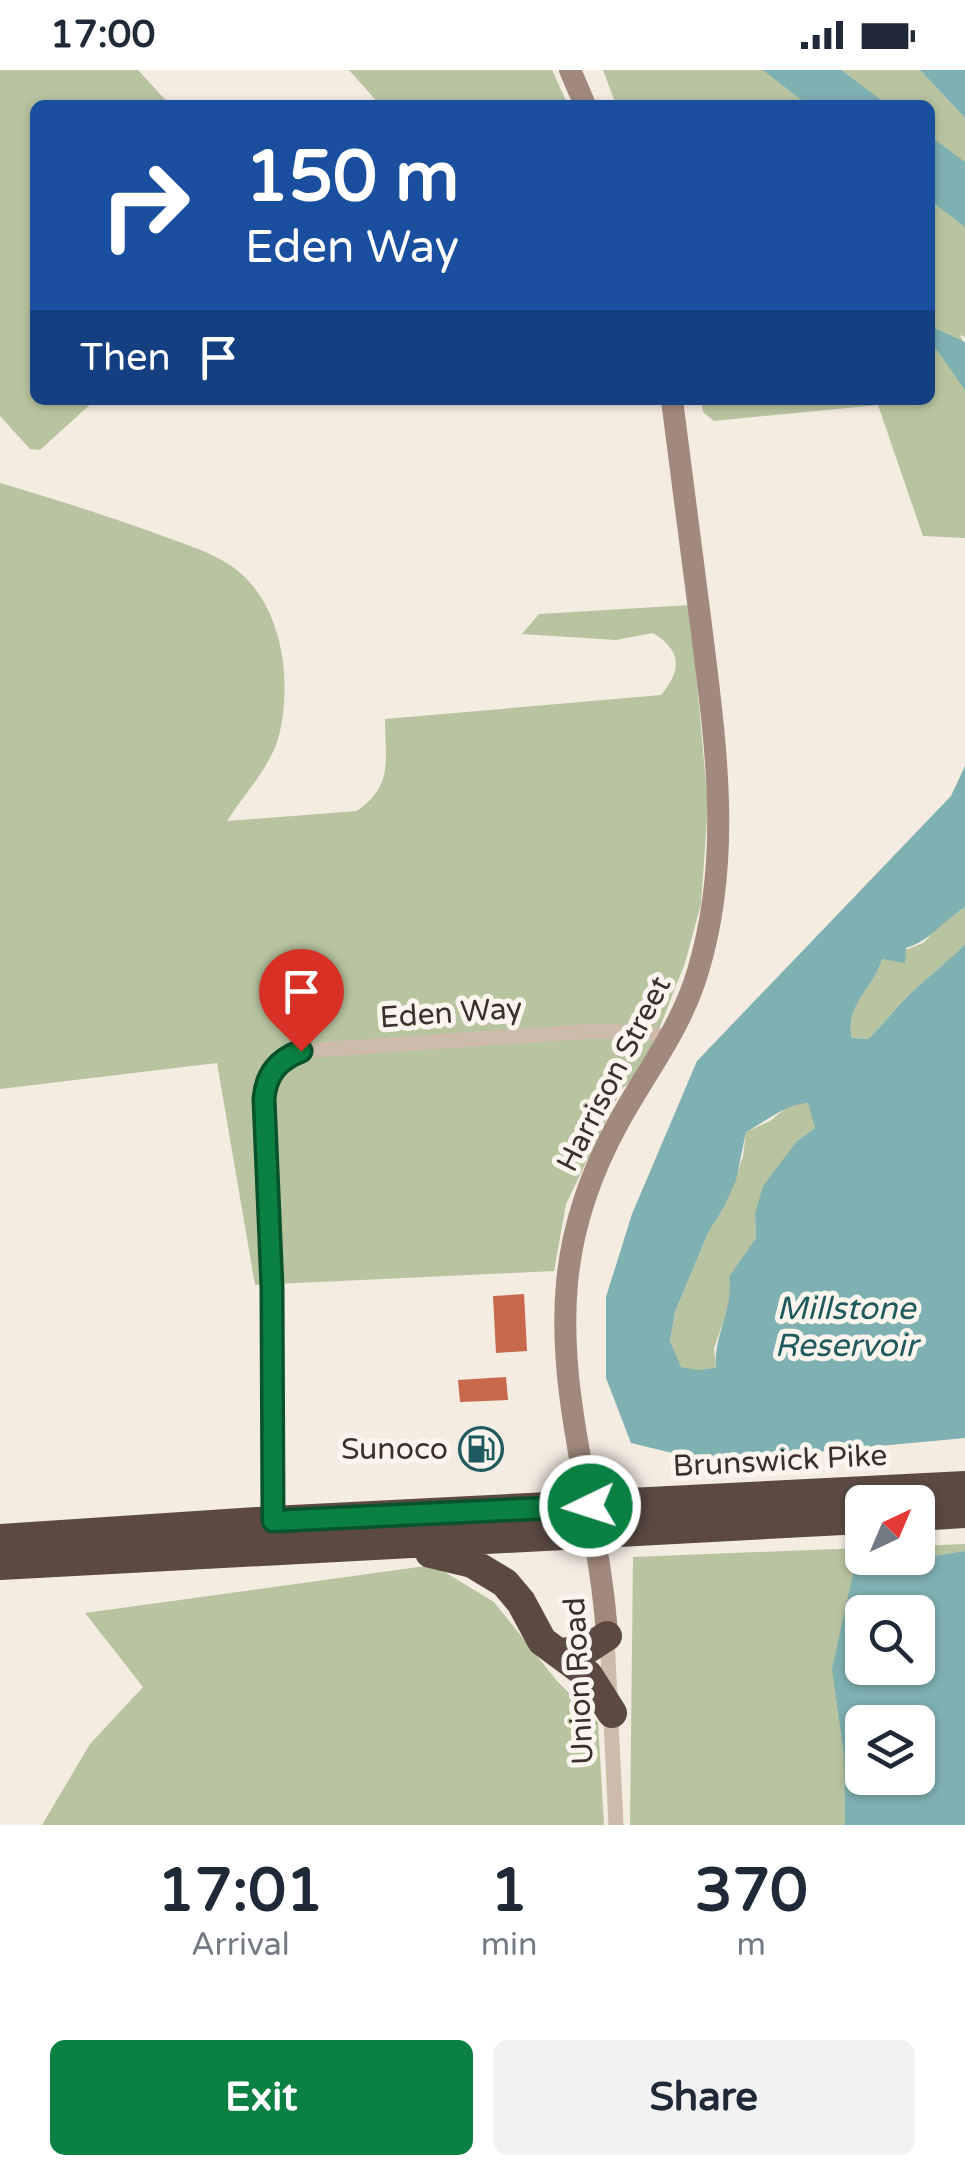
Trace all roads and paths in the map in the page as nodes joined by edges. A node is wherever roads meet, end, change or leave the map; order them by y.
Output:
1 (570, 70) edge
2 (582, 100) edge
3 (673, 405) edge
4 (670, 1038) junction
5 (965, 1486) edge
6 (965, 1513) edge
7 (935, 1515) edge
8 (845, 1519) edge
9 (593, 1520) junction
10 (273, 1521) junction
11 (0, 1539) edge
12 (373, 1544) junction
13 (0, 1566) edge
14 (607, 1636) junction
15 (562, 1653) junction
16 (612, 1714) junction
17 (616, 1825) edge

1 - 2 street
3 - 4 street, Harrison Street
4 - 9 street, Harrison Street
4 - 10 street, Eden Way
5 - 9 highway, Brunswick Pike
6 - 7 highway
8 - 9 highway, Brunswick Pike
9 - 10 highway, Brunswick Pike
9 - 12 highway, Brunswick Pike
9 - 14 street, Union Road
10 - 11 highway, Brunswick Pike
12 - 13 highway, Brunswick Pike
12 - 15 highway
14 - 15 highway
14 - 16 street, Union Road
15 - 16 highway
16 - 17 street, Union Road

